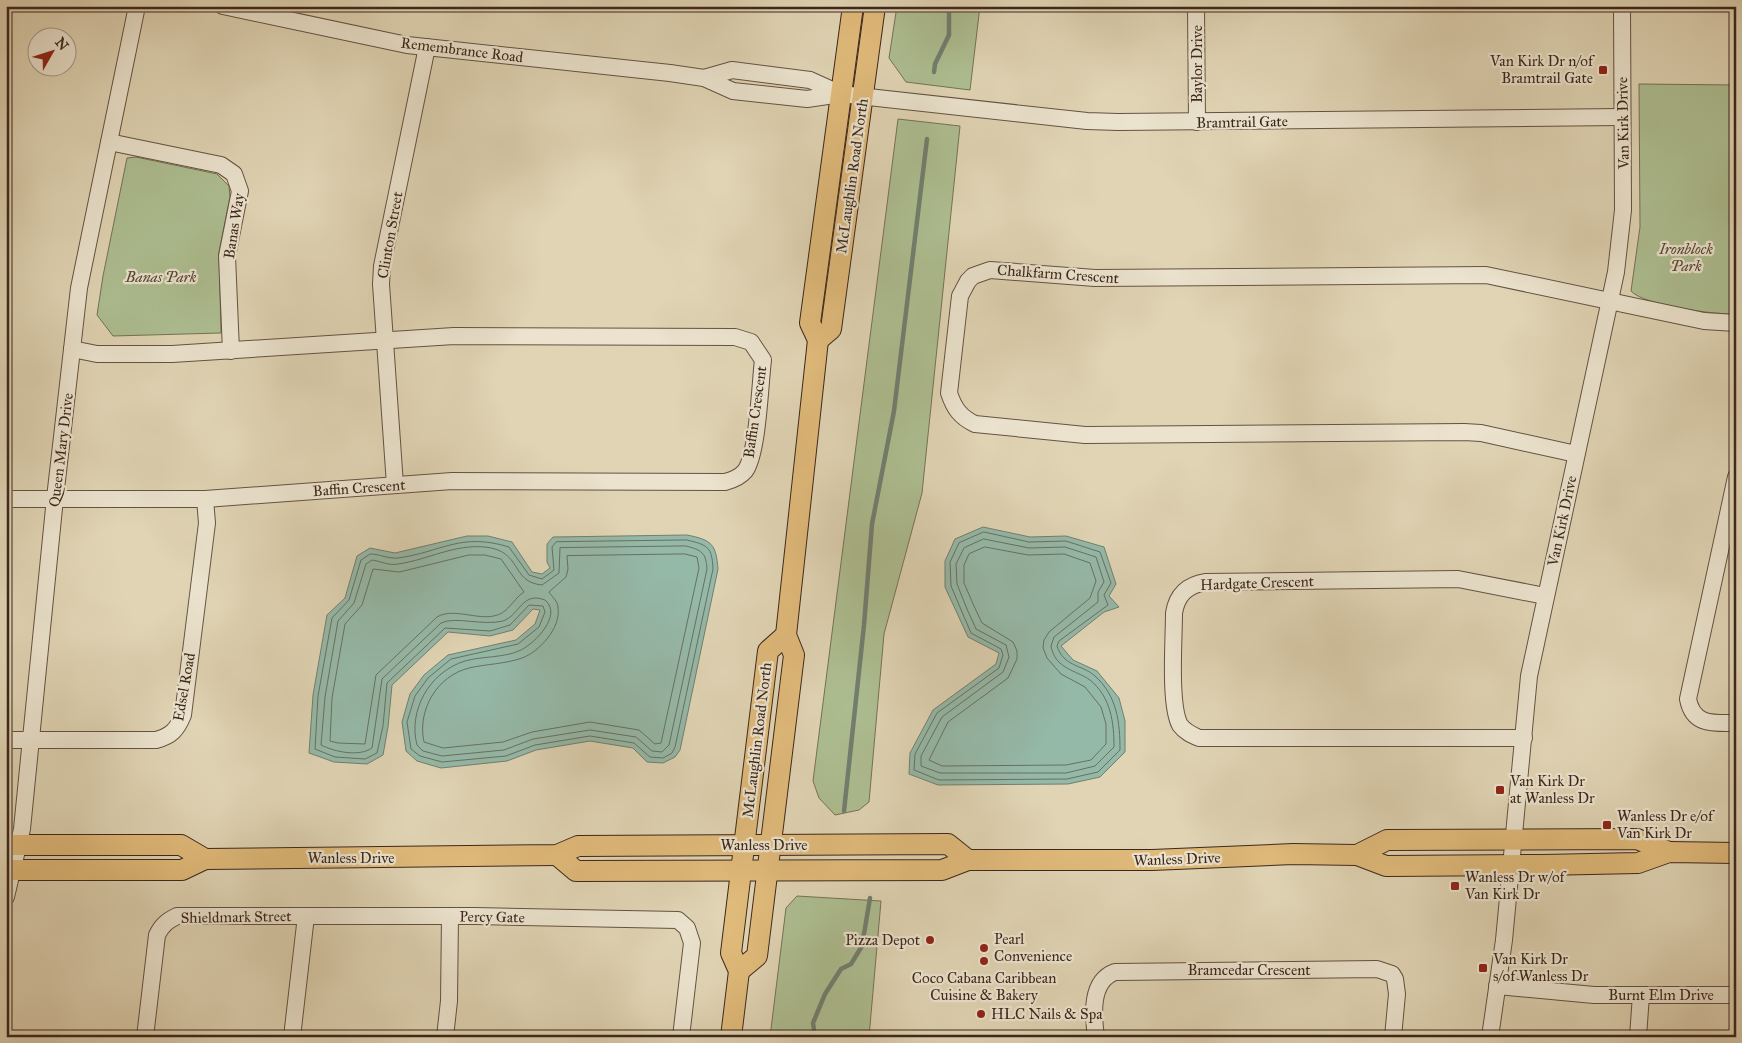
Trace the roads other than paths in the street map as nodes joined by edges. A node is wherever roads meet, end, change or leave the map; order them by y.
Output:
1 (137, 6) edge
2 (222, 6) edge
3 (853, 6) edge
4 (875, 6) edge
5 (1196, 6) edge
6 (1622, 6) edge
7 (290, 13) edge
8 (427, 47) junction
9 (841, 94) junction
10 (862, 96) junction
11 (1622, 117) junction
12 (1197, 122) junction
13 (109, 142) junction
14 (1610, 301) junction
15 (1736, 323) edge
16 (385, 340) junction
17 (818, 340) junction
18 (72, 350) junction
19 (231, 351) junction
20 (1576, 454) junction
21 (1736, 478) edge
22 (395, 485) junction
23 (55, 498) junction
24 (6, 499) edge
25 (205, 499) junction
26 (1545, 596) junction
27 (786, 635) junction
28 (1736, 723) edge
29 (1524, 738) junction
30 (6, 740) edge
31 (32, 741) junction
32 (1514, 840) junction
33 (12, 844) edge
34 (770, 845) junction
35 (744, 846) junction
36 (1669, 852) junction
37 (1736, 853) edge
38 (557, 855) junction
39 (1357, 855) junction
40 (205, 859) junction
41 (968, 860) junction
42 (1511, 866) junction
43 (9, 870) edge
44 (740, 871) junction
45 (767, 871) junction
46 (6, 897) edge
47 (306, 916) junction
48 (450, 916) junction
49 (739, 971) junction
50 (1496, 986) junction
51 (1641, 995) junction
52 (1736, 995) edge
53 (145, 1037) edge
54 (292, 1037) edge
55 (445, 1037) edge
56 (681, 1037) edge
57 (731, 1037) edge
58 (1096, 1037) edge
59 (1393, 1037) edge
60 (1490, 1037) edge
61 (1638, 1037) edge

1 - 13 street, Queen Mary Drive
2 - 7 street, Remembrance Road
3 - 9 main road, McLaughlin Road North
4 - 10 main road, McLaughlin Road North
5 - 12 street, Baylor Drive
6 - 11 street, Van Kirk Drive
7 - 8 street, Remembrance Road
8 - 9 street, Remembrance Road
8 - 16 street, Clinton Street
9 - 10 street, Bramtrail Gate
9 - 17 main road, McLaughlin Road North
10 - 12 street, Bramtrail Gate
10 - 17 main road, McLaughlin Road North
11 - 12 street, Bramtrail Gate
11 - 14 street, Van Kirk Drive
13 - 18 street, Queen Mary Drive
13 - 19 street, Banas Way
14 - 15 street, Chalkfarm Crescent
14 - 20 street, Van Kirk Drive
14 - 20 street, Chalkfarm Crescent
16 - 19 street, Baffin Crescent
16 - 22 street, Clinton Street
16 - 22 street, Baffin Crescent
17 - 27 main road, McLaughlin Road North
18 - 19 street, Baffin Crescent
18 - 23 street, Queen Mary Drive
20 - 26 street, Van Kirk Drive
21 - 28 street
22 - 25 street, Baffin Crescent
23 - 24 street, Baffin Crescent
23 - 25 street, Baffin Crescent
23 - 31 street, Queen Mary Drive
25 - 31 street, Edsel Road
26 - 29 street, Van Kirk Drive
26 - 29 street, Hardgate Crescent
27 - 34 main road, McLaughlin Road North
27 - 35 main road, McLaughlin Road North
29 - 32 street, Van Kirk Drive
30 - 31 street
31 - 33 street, Queen Mary Drive
32 - 36 main road, Wanless Drive
32 - 39 main road, Wanless Drive
32 - 42 street, Van Kirk Drive
33 - 40 main road
33 - 43 street, Queen Mary Drive
34 - 35 main road, Wanless Drive
34 - 41 main road, Wanless Drive
34 - 45 main road, McLaughlin Road North
35 - 38 main road, Wanless Drive
35 - 44 main road, McLaughlin Road North
36 - 37 main road, Wanless Drive
36 - 42 main road, Wanless Drive
38 - 40 main road, Wanless Drive
38 - 44 main road, Wanless Drive
39 - 41 main road, Wanless Drive
39 - 42 main road, Wanless Drive
40 - 43 main road, Wanless Drive
41 - 45 main road, Wanless Drive
42 - 50 street, Van Kirk Drive
43 - 46 street, Queen Mary Drive
44 - 45 main road, Wanless Drive
44 - 49 main road, McLaughlin Road North
45 - 49 main road, McLaughlin Road North
47 - 48 street, Percy Gate
47 - 53 street, Shieldmark Street
47 - 54 street
48 - 55 street
48 - 56 street, Percy Gate
49 - 57 main road, McLaughlin Road North
50 - 51 street, Burnt Elm Drive
50 - 60 street, Van Kirk Drive
51 - 52 street, Burnt Elm Drive
51 - 61 street
58 - 59 street, Bramcedar Crescent

